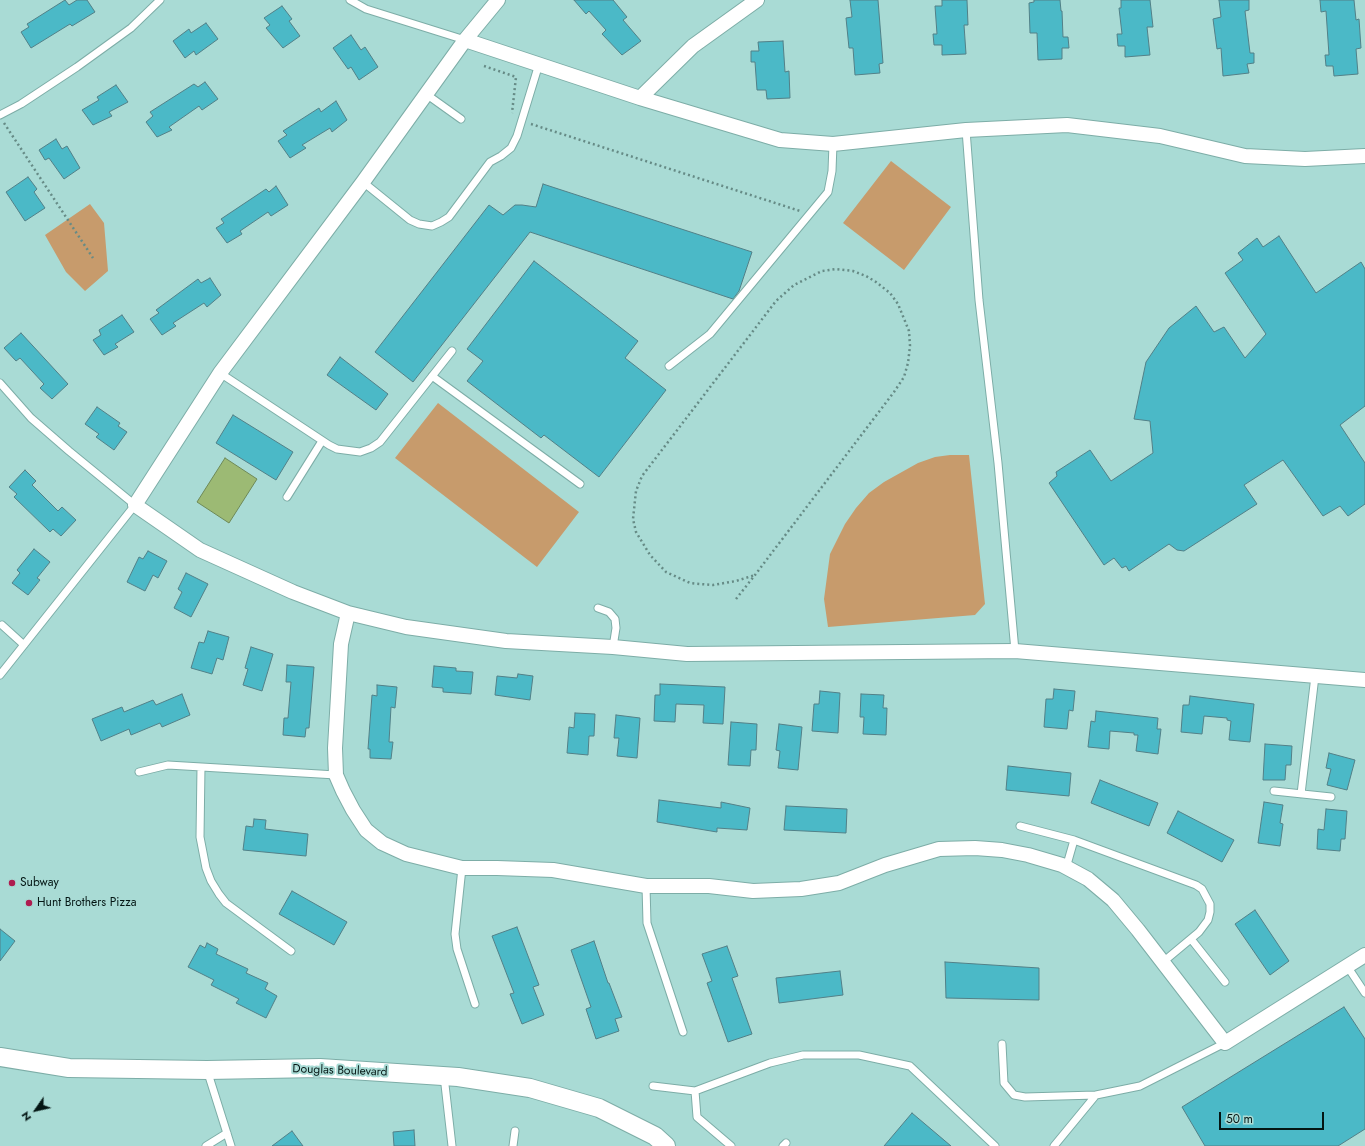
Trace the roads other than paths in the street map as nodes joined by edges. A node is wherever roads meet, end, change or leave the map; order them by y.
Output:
1 (160, 0) edge
2 (350, 0) edge
3 (498, 0) edge
4 (757, 0) edge
5 (465, 40) junction
6 (539, 64) junction
7 (426, 94) junction
8 (640, 98) junction
9 (0, 116) edge
10 (461, 119) dead end
11 (966, 130) junction
12 (833, 144) junction
13 (1365, 156) edge
14 (363, 182) junction
15 (452, 352) dead end
16 (669, 366) dead end
17 (220, 373) junction
18 (432, 376) junction
19 (0, 383) edge
20 (322, 441) junction
21 (580, 484) dead end
22 (287, 497) dead end
23 (135, 505) junction
24 (598, 608) dead end
25 (348, 613) junction
26 (2, 625) dead end
27 (24, 645) junction
28 (613, 647) junction
29 (1015, 651) junction
30 (0, 675) edge
31 (1315, 676) junction
32 (1365, 680) edge
33 (200, 767) junction
34 (139, 772) dead end
35 (336, 775) junction
36 (1274, 791) dead end
37 (1301, 794) junction
38 (1331, 797) dead end
39 (1020, 826) dead end
40 (1074, 840) junction
41 (462, 868) junction
42 (1066, 868) junction
43 (646, 886) junction
44 (1191, 939) junction
45 (291, 951) dead end
46 (1365, 955) edge
47 (1163, 962) junction
48 (1347, 966) junction
49 (1225, 982) dead end
50 (1365, 993) edge
51 (474, 1004) dead end
52 (683, 1032) dead end
53 (1225, 1043) junction
54 (1002, 1044) dead end
55 (0, 1057) edge
56 (207, 1070) junction
57 (444, 1076) junction
58 (653, 1086) dead end
59 (695, 1091) junction
60 (1096, 1095) junction
61 (515, 1131) dead end
62 (227, 1133) junction
63 (206, 1146) edge
64 (231, 1146) edge
65 (452, 1146) edge
66 (513, 1146) edge
67 (666, 1146) edge
68 (731, 1146) edge
69 (995, 1146) edge
70 (1054, 1146) edge

1 - 9 lane
2 - 5 lane
3 - 5 street
4 - 8 street
5 - 6 street
5 - 7 street
6 - 8 street
6 - 14 lane
7 - 10 lane
7 - 14 street
8 - 12 street
11 - 12 street
11 - 13 street
11 - 29 lane
12 - 16 lane
14 - 17 street
15 - 18 lane
17 - 20 lane
17 - 23 street
18 - 20 lane
18 - 21 lane
19 - 23 lane
20 - 22 lane
23 - 25 street
23 - 27 lane
24 - 28 lane
25 - 28 street
25 - 35 street
26 - 27 lane
27 - 30 lane
28 - 29 street
29 - 31 street
31 - 32 street
31 - 37 lane
33 - 34 lane
33 - 35 lane
33 - 45 lane
35 - 41 street
36 - 37 lane
37 - 38 lane
39 - 40 lane
40 - 42 lane
40 - 44 lane
41 - 43 street
41 - 51 lane
42 - 43 street
42 - 47 street
43 - 52 lane
44 - 47 lane
44 - 49 lane
46 - 48 street
47 - 53 street
48 - 50 lane
48 - 53 street
53 - 60 lane
54 - 60 lane
55 - 56 street, Douglas Boulevard
56 - 57 street, Douglas Boulevard
56 - 62 lane
57 - 65 lane
57 - 67 street, Douglas Boulevard
58 - 59 lane
59 - 68 lane
59 - 69 lane
60 - 70 lane
61 - 66 lane
62 - 63 lane
62 - 64 lane

